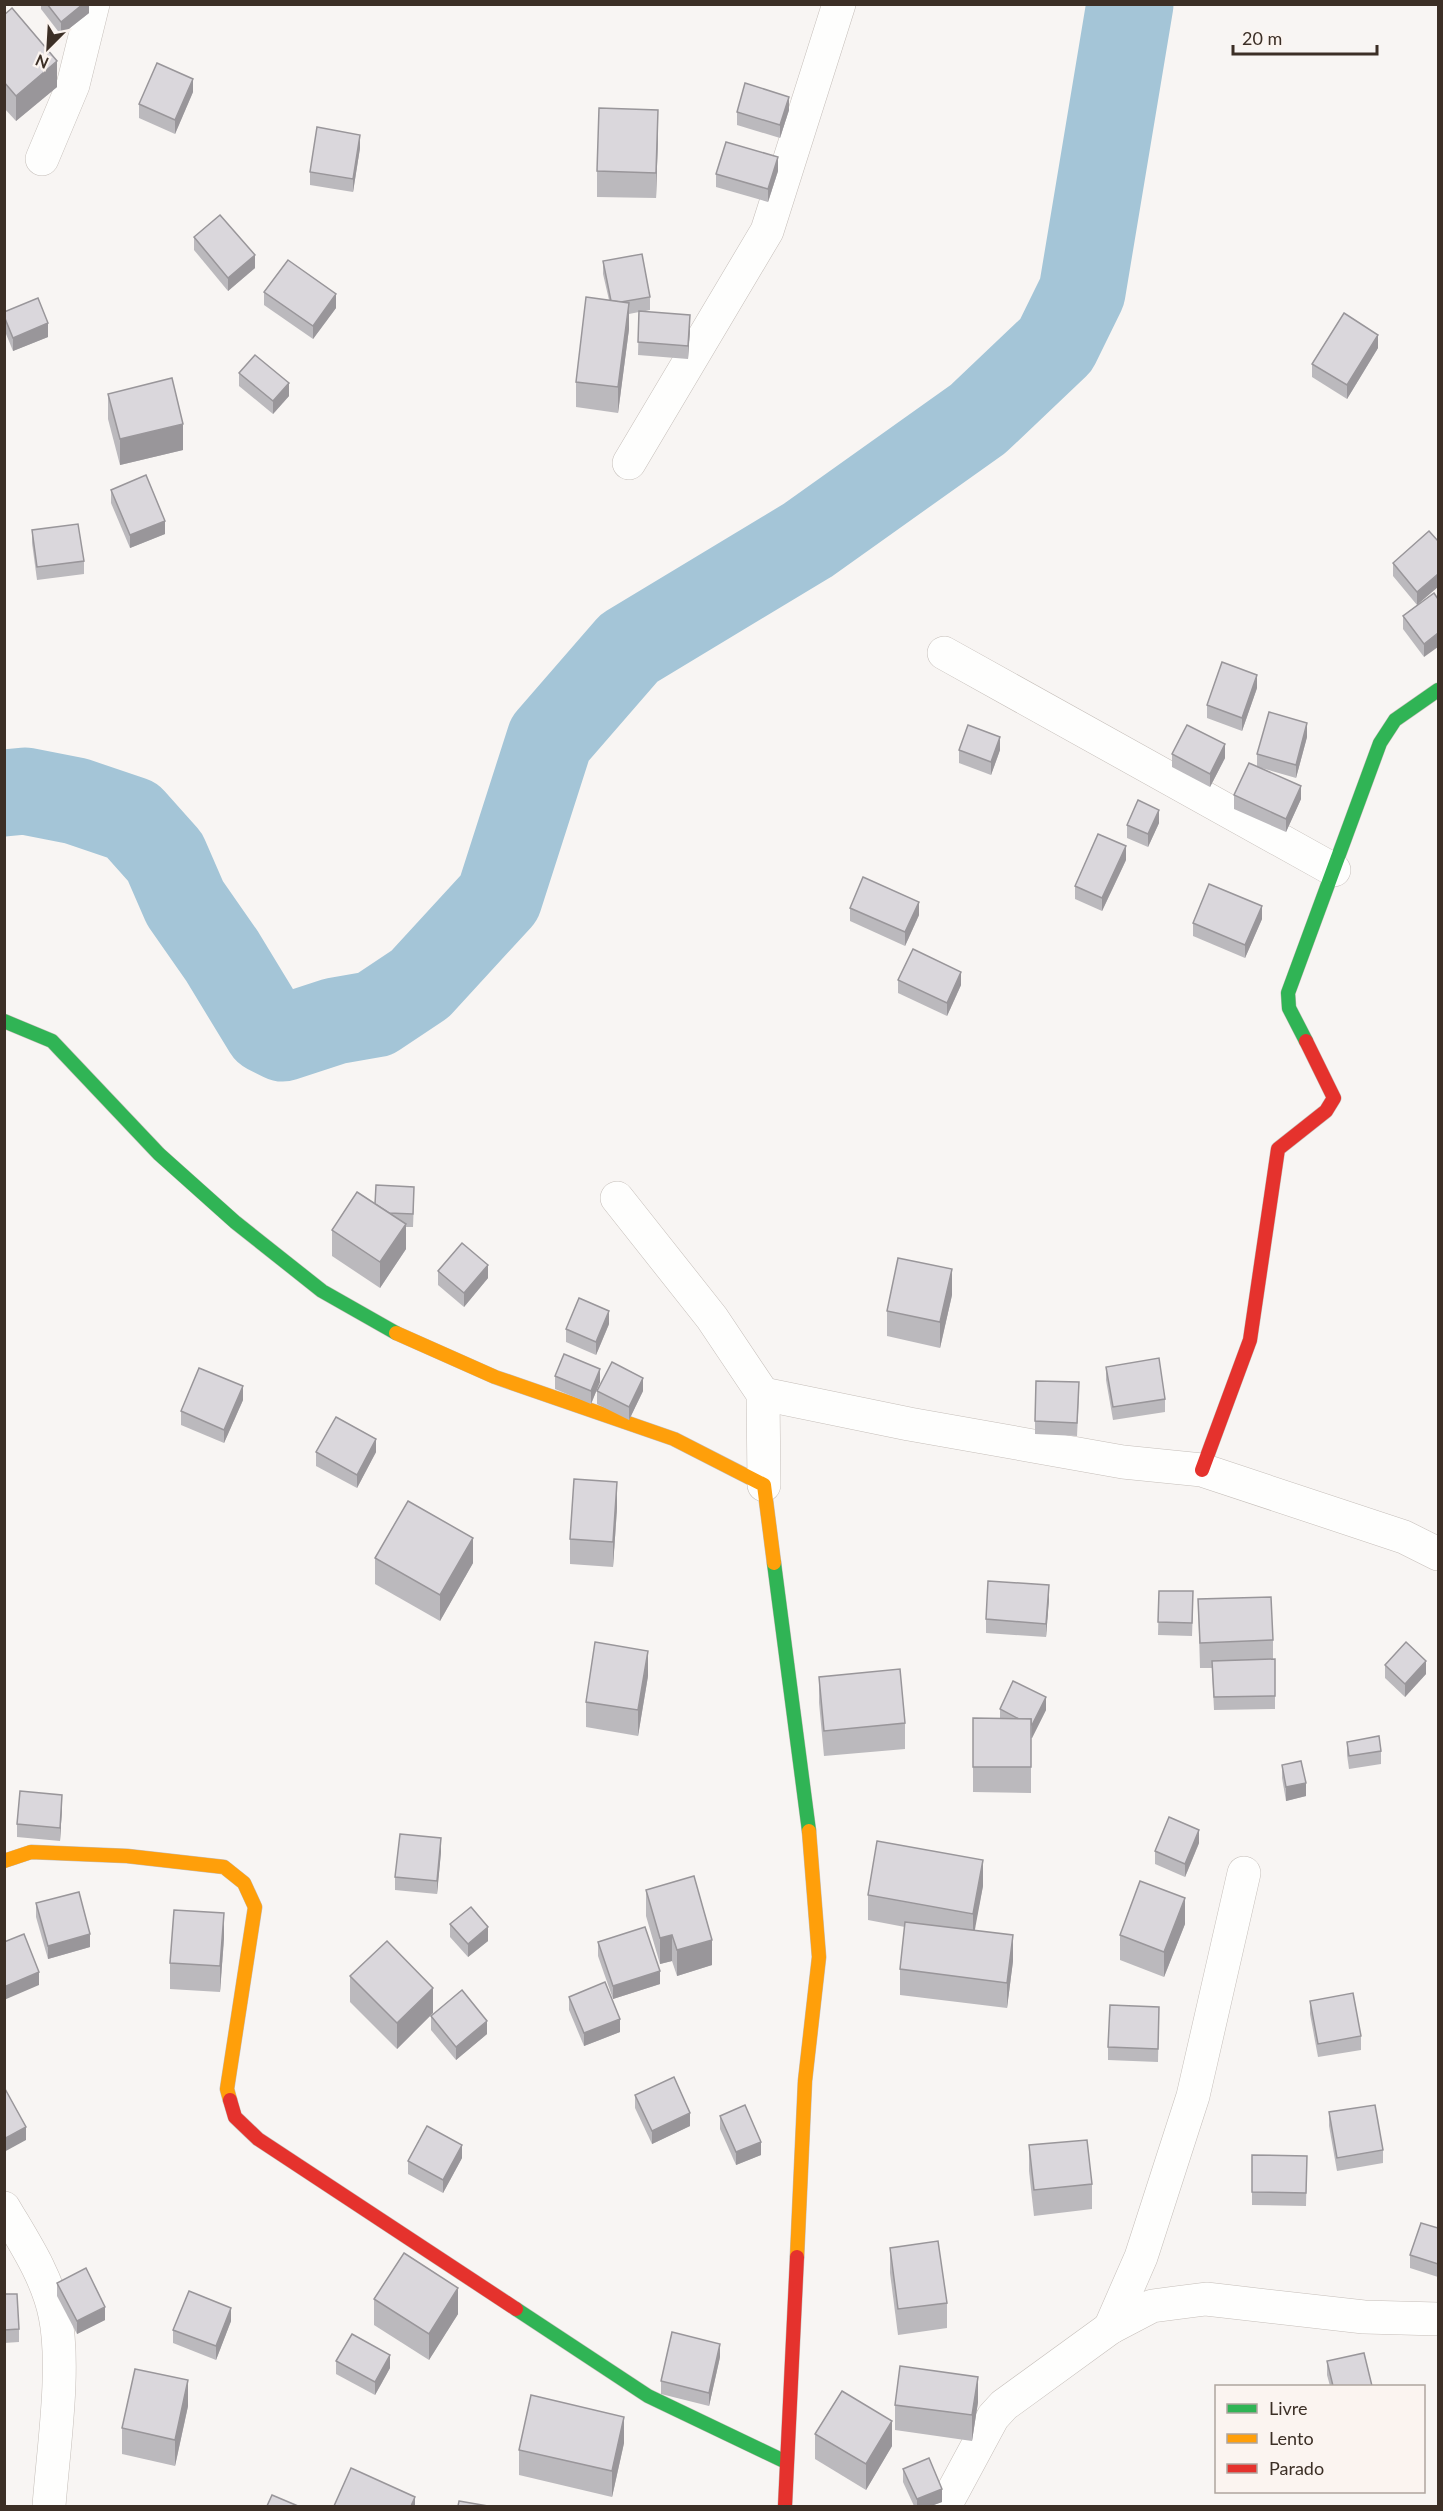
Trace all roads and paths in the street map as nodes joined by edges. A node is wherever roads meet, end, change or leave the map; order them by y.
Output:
1 (93, 4) edge
2 (839, 4) edge
3 (42, 159) dead end
4 (629, 463) dead end
5 (944, 653) dead end
6 (1438, 690) edge
7 (1334, 870) junction
8 (4, 1021) edge
9 (616, 1198) dead end
10 (763, 1394) junction
11 (1202, 1470) junction
12 (764, 1485) junction
13 (1438, 1554) edge
14 (4, 1861) edge
15 (1244, 1873) dead end
16 (4, 2208) edge
17 (1438, 2319) edge
18 (1110, 2328) junction
19 (786, 2462) junction
20 (49, 2506) edge
21 (785, 2506) edge
22 (945, 2506) edge

1 - 3 street
2 - 4 street
5 - 7 street
6 - 7 street
7 - 11 street
8 - 12 street
9 - 10 street
10 - 11 street
10 - 12 street
11 - 13 street
12 - 19 street
14 - 19 street
15 - 18 street
16 - 20 street
17 - 18 street
18 - 22 street
19 - 21 street

